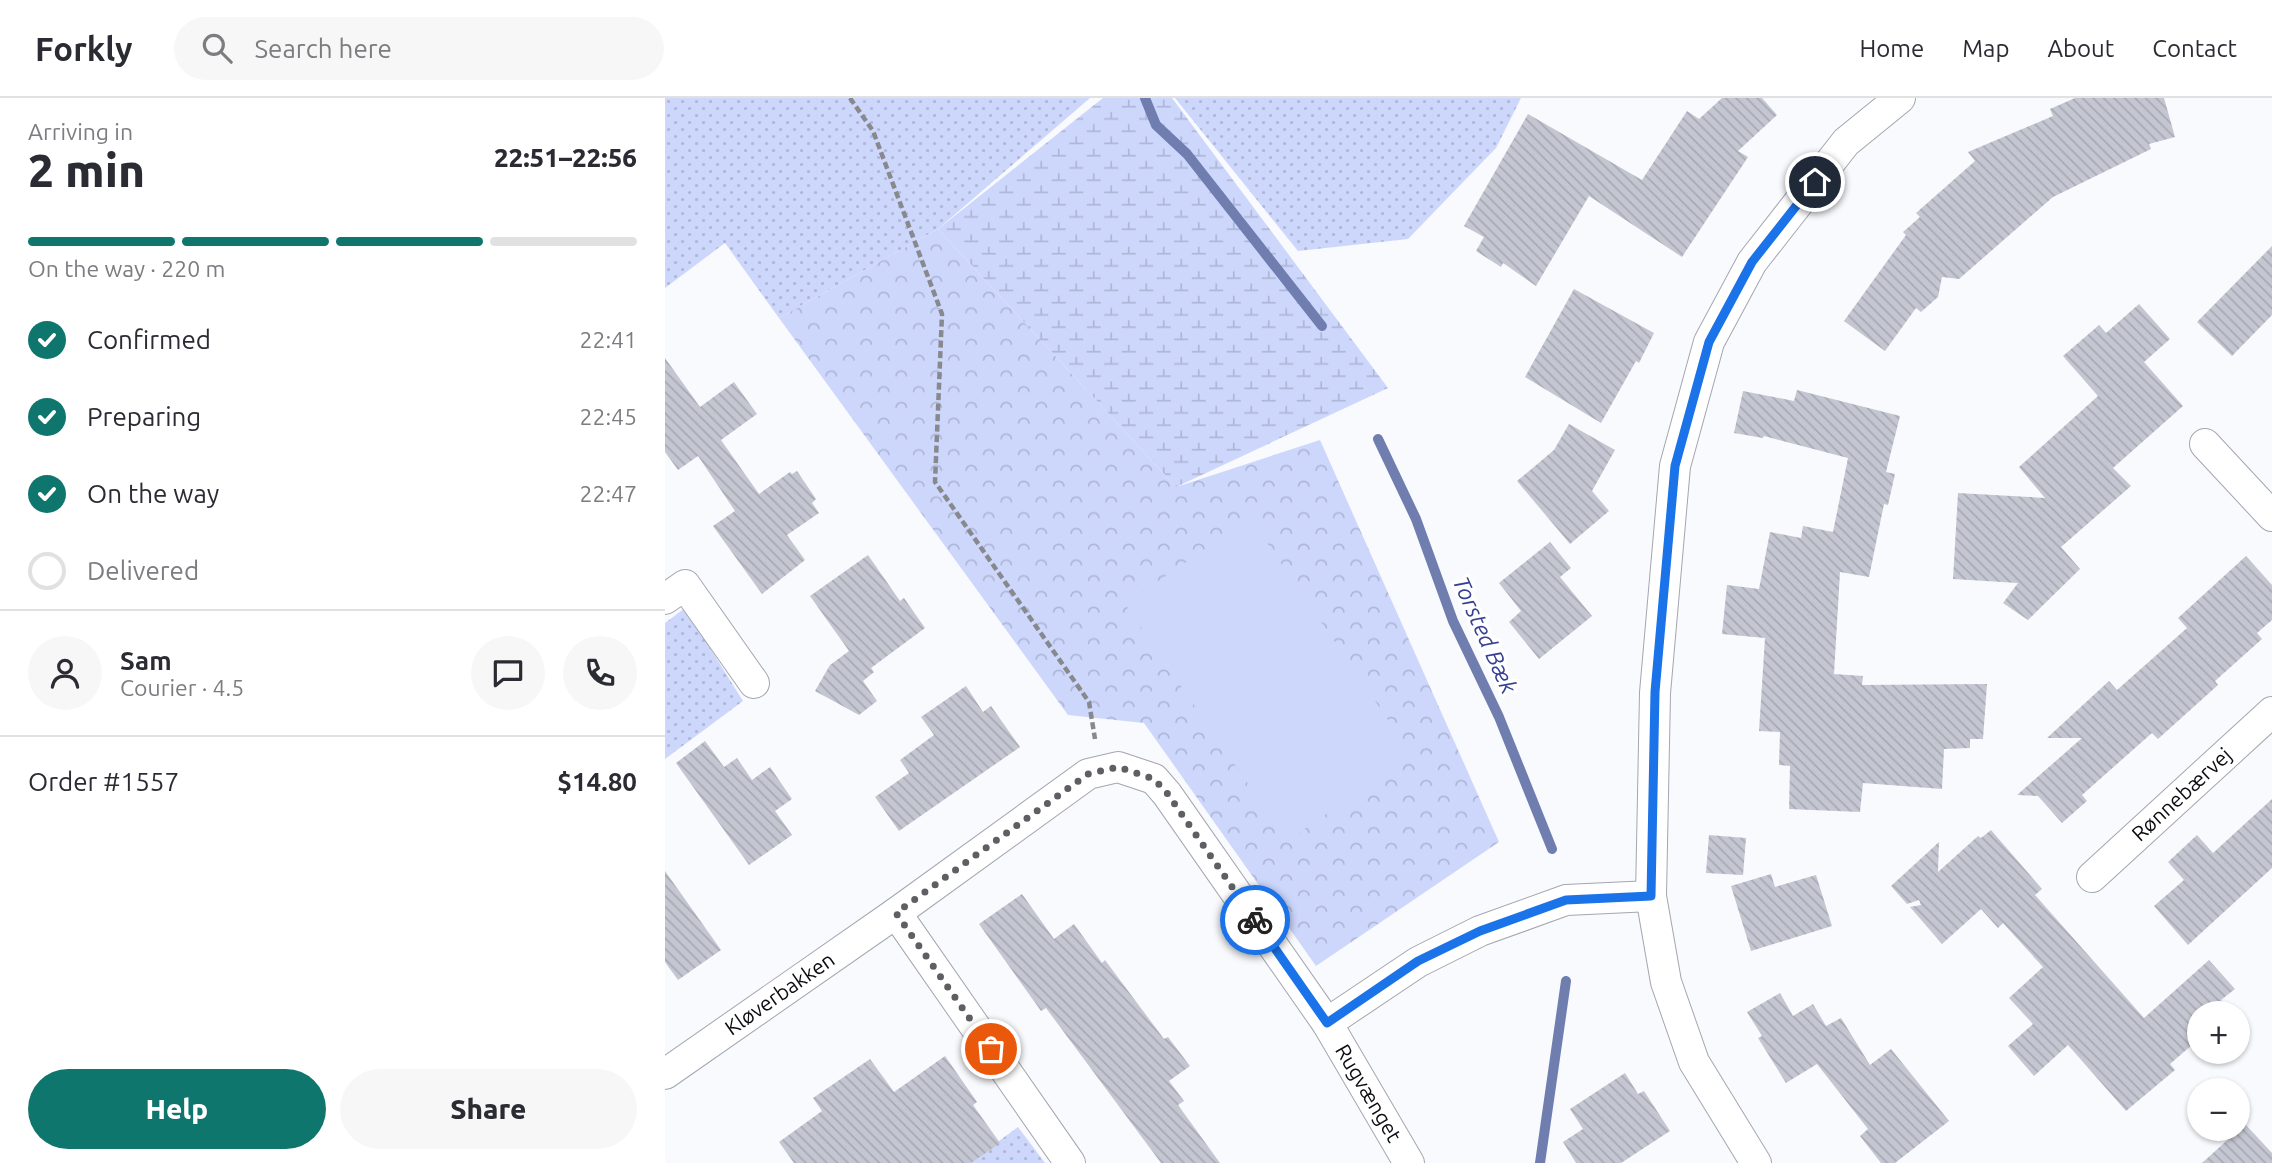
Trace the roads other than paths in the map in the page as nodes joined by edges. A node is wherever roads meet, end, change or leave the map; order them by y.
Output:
1 (1900, 98) edge
2 (2205, 444) dead end
3 (2272, 516) edge
4 (665, 599) edge
5 (754, 683) dead end
6 (2272, 712) edge
7 (2092, 877) dead end
8 (1651, 896) junction
9 (896, 913) junction
10 (1327, 1023) junction
11 (665, 1074) edge
12 (1070, 1163) edge
13 (1409, 1163) edge
14 (1756, 1163) edge

1 - 8 street
2 - 3 street
4 - 5 street
6 - 7 street, Rønnebærvej
8 - 10 street
8 - 14 street
9 - 10 street, Kløverbakken
9 - 11 street, Kløverbakken
9 - 12 street
10 - 13 street, Rugvænget

